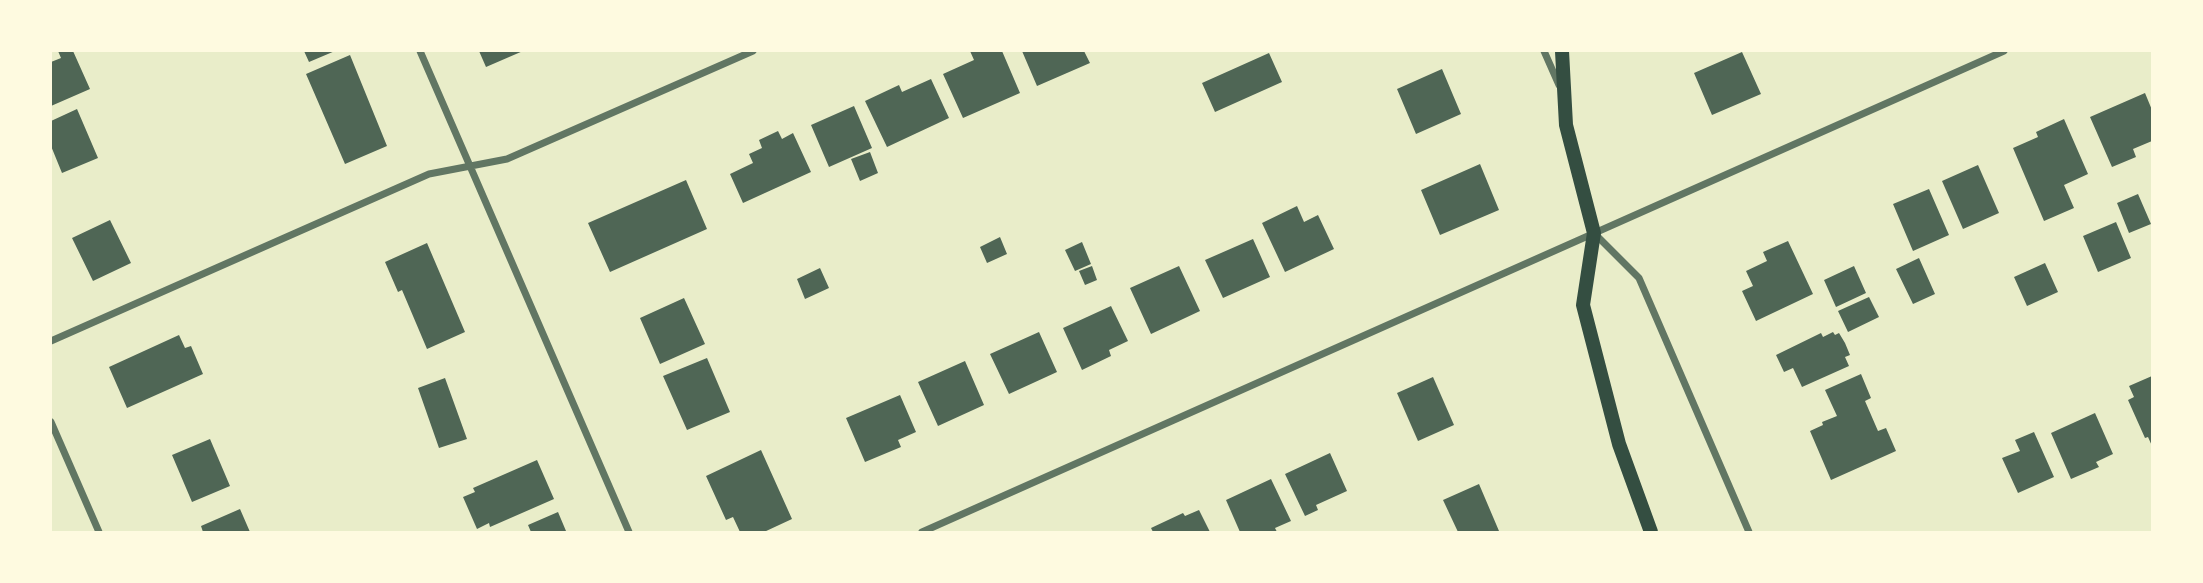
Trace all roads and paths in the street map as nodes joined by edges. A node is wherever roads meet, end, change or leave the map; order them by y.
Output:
1 (420, 51) edge
2 (752, 51) edge
3 (1544, 51) edge
4 (1562, 51) edge
5 (2004, 51) edge
6 (1564, 96) junction
7 (471, 166) junction
8 (1594, 233) junction
9 (51, 341) edge
10 (51, 422) edge
11 (99, 532) edge
12 (629, 532) edge
13 (922, 532) edge
14 (1651, 532) edge
15 (1749, 532) edge

1 - 7 street
2 - 7 street
3 - 6 street
4 - 6 main road
5 - 8 street
6 - 8 main road
7 - 9 street
7 - 12 street
8 - 13 street
8 - 14 main road
8 - 15 street
10 - 11 street

